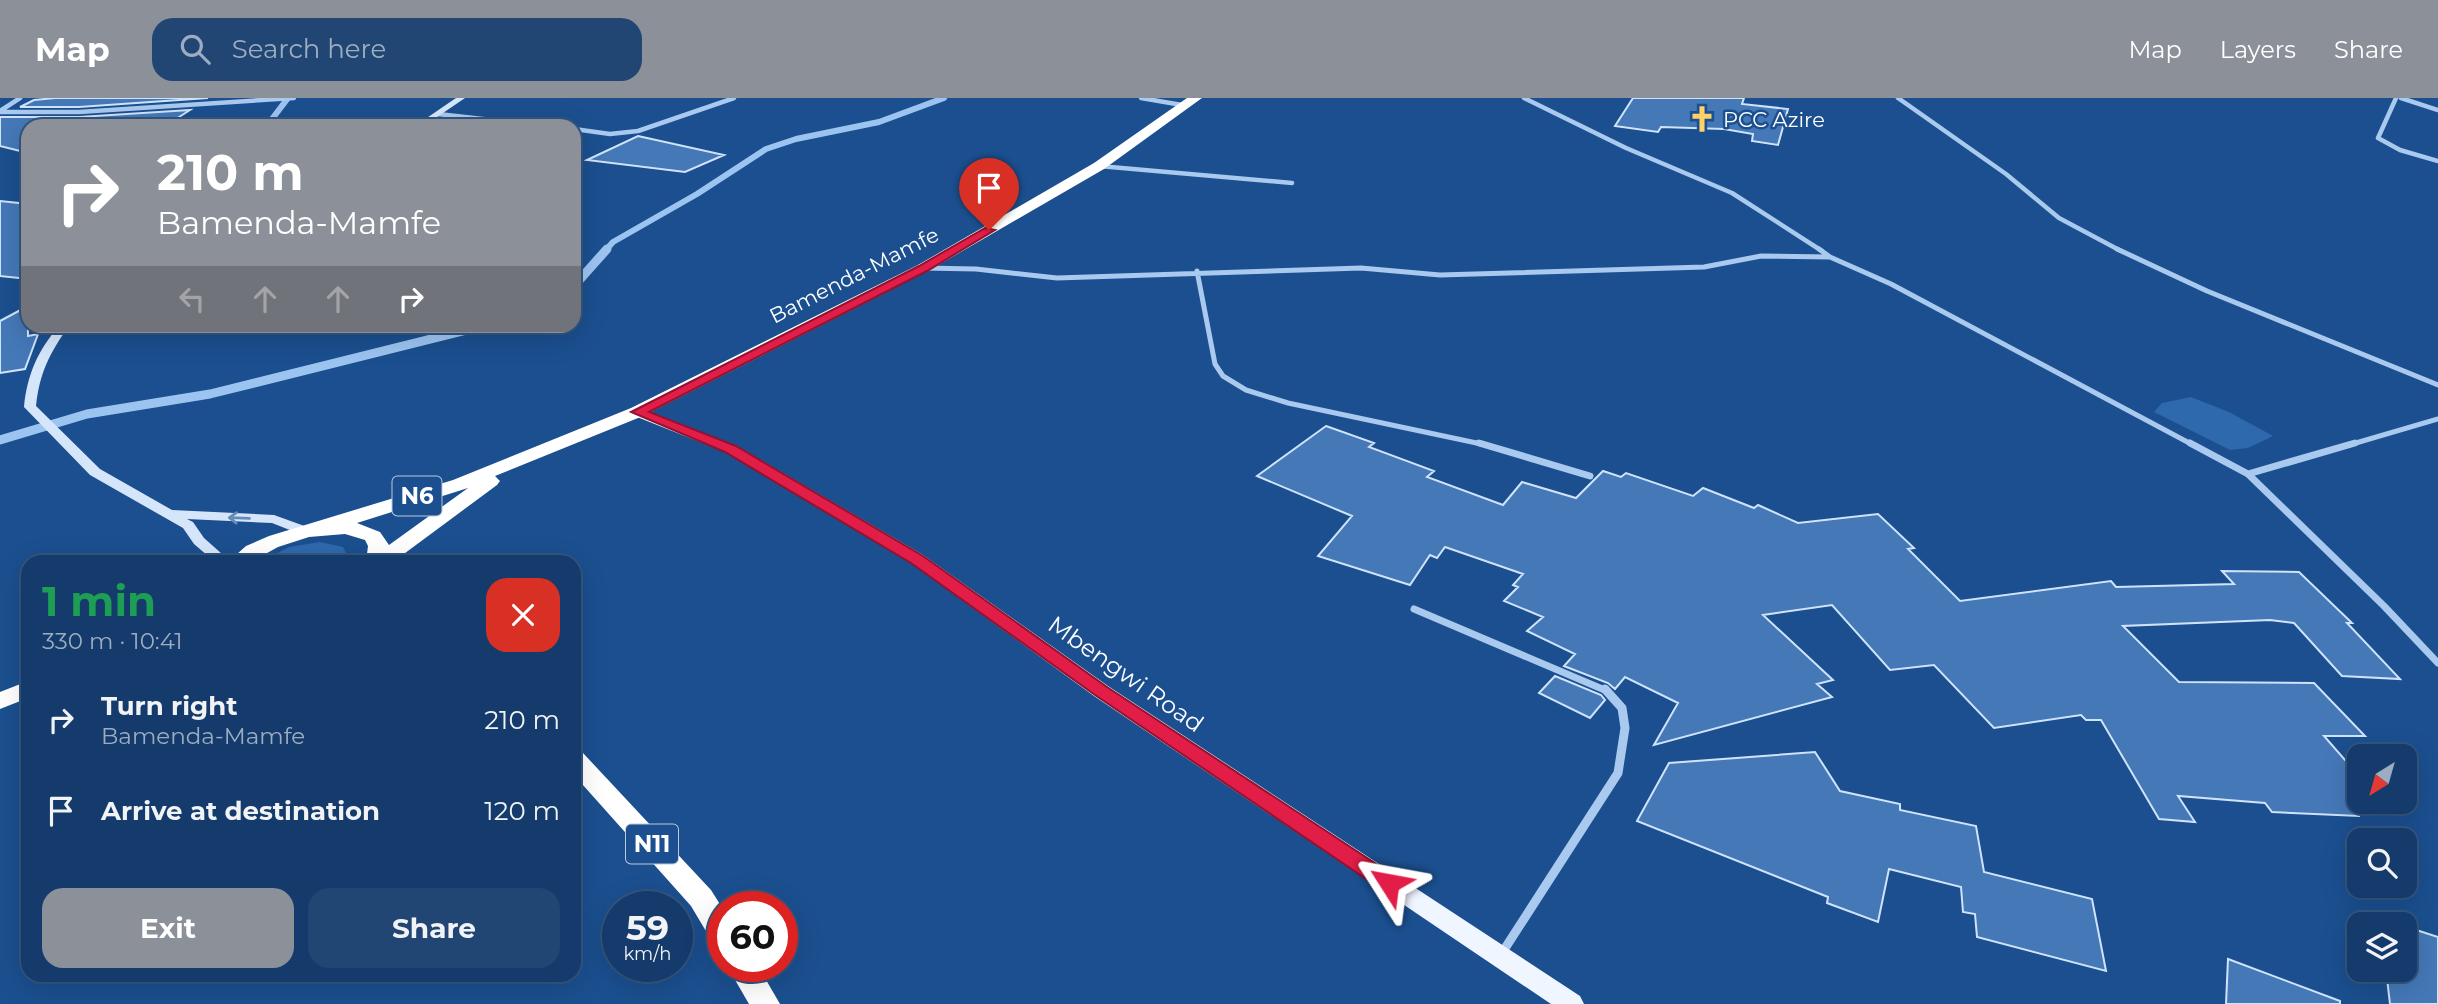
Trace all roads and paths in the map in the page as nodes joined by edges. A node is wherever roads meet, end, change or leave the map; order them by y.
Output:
1 (20, 98) edge
2 (294, 98) edge
3 (461, 98) edge
4 (734, 98) edge
5 (1141, 98) edge
6 (1524, 98) edge
7 (1898, 98) edge
8 (2398, 98) edge
9 (1189, 101) edge
10 (2438, 110) edge
11 (0, 111) edge
12 (438, 114) junction
13 (430, 119) edge
14 (483, 119) edge
15 (581, 131) edge
16 (2438, 161) edge
17 (1099, 166) junction
18 (1292, 183) dead end
19 (1830, 257) junction
20 (923, 268) junction
21 (1197, 271) junction
22 (58, 333) edge
23 (2438, 385) edge
24 (638, 412) junction
25 (2438, 419) edge
26 (516, 463) junction
27 (2248, 474) junction
28 (1590, 476) dead end
29 (168, 513) junction
30 (312, 530) junction
31 (216, 555) edge
32 (249, 555) edge
33 (380, 555) edge
34 (388, 555) edge
35 (1414, 608) dead end
36 (2438, 663) edge
37 (21, 692) edge
38 (0, 701) edge
39 (581, 767) edge
40 (707, 908) edge
41 (1500, 957) junction
42 (752, 982) edge
43 (765, 1004) edge
44 (1571, 1004) edge

1 - 11 street
2 - 11 street
3 - 12 main road
4 - 15 street
5 - 9 street
6 - 19 street
7 - 23 street
8 - 10 street
8 - 16 street
9 - 17 highway, Bamenda-Mamfe / N6
12 - 13 main road
12 - 14 street
17 - 18 street
17 - 20 highway, Bamenda-Mamfe / N6
19 - 21 street
19 - 27 street
20 - 21 street
20 - 24 highway, Bamenda-Mamfe / N6
21 - 28 street
22 - 29 main road
24 - 26 highway, Bamenda-Mamfe / N6
24 - 41 main road, Mbengwi Road
25 - 27 street
26 - 30 highway, Bamenda-Mamfe / N6
26 - 34 highway, Bamenda-Mamfe / N6
27 - 36 street
30 -> 29 main road
29 - 31 main road
30 - 32 highway, N6
30 - 33 highway, N6
35 - 41 street
37 - 38 highway
39 - 40 highway, N11
41 - 44 main road, Mbengwi Road
42 - 43 highway

